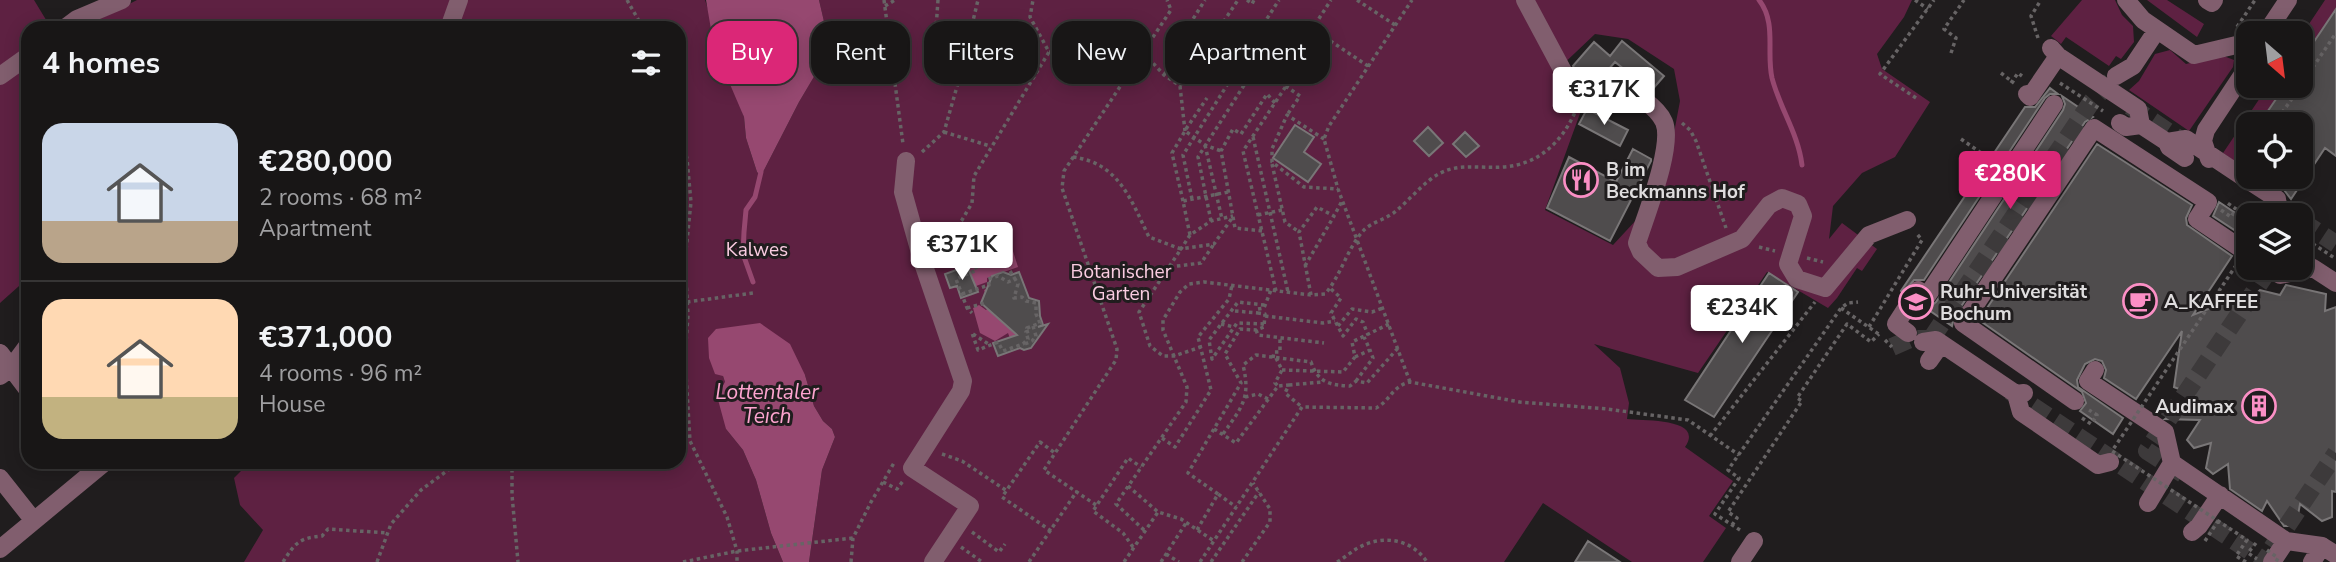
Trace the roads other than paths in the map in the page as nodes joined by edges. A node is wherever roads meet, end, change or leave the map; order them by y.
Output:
1 (122, 0) edge
2 (459, 0) edge
3 (1525, 0) edge
4 (2126, 0) edge
5 (2207, 0) edge
6 (2214, 0) edge
7 (2288, 0) edge
8 (74, 21) edge
9 (452, 21) edge
10 (2274, 21) edge
11 (2157, 30) junction
12 (2236, 45) edge
13 (21, 61) edge
14 (0, 76) edge
15 (2116, 76) tunnel mouth
16 (2236, 85) edge
17 (2027, 94) dead end
18 (2054, 104) dead end
19 (2115, 120) road end
20 (2141, 125) junction
21 (2167, 142) junction
22 (2185, 158) dead end
23 (2209, 159) dead end
24 (906, 161) road end
25 (2277, 203) tunnel mouth
26 (1907, 220) dead end
27 (2236, 247) edge
28 (2313, 268) edge
29 (2336, 283) edge
30 (1928, 337) junction
31 (0, 353) edge
32 (21, 354) edge
33 (1929, 361) dead end
34 (6, 372) edge
35 (21, 384) edge
36 (2110, 462) dead end
37 (2172, 463) junction
38 (85, 469) edge
39 (0, 478) edge
40 (2220, 495) junction
41 (2148, 503) dead end
42 (34, 521) junction
43 (2199, 536) road end
44 (1754, 541) dead end
45 (2287, 541) junction
46 (0, 549) edge
47 (2331, 550) edge
48 (2272, 558) edge
49 (933, 562) edge
50 (1740, 562) edge
51 (2312, 562) edge

1 - 8 street
2 - 9 street
3 - 26 street
4 - 11 street
5 - 6 street
7 - 10 street
11 - 12 street
11 - 15 street
13 - 14 street
16 - 23 street
17 - 20 street
18 - 30 street
19 - 20 street
20 - 21 street
21 - 22 street
21 - 25 street
24 - 49 street
27 - 37 street
28 - 29 street
30 - 33 street
30 - 36 street
31 - 34 street
32 - 34 street
34 - 35 street
37 - 40 street
37 - 41 street
38 - 42 street
39 - 42 street
40 - 43 street
40 - 45 street
42 - 46 street
44 - 50 street
45 - 47 street
45 - 48 street
47 - 51 street

